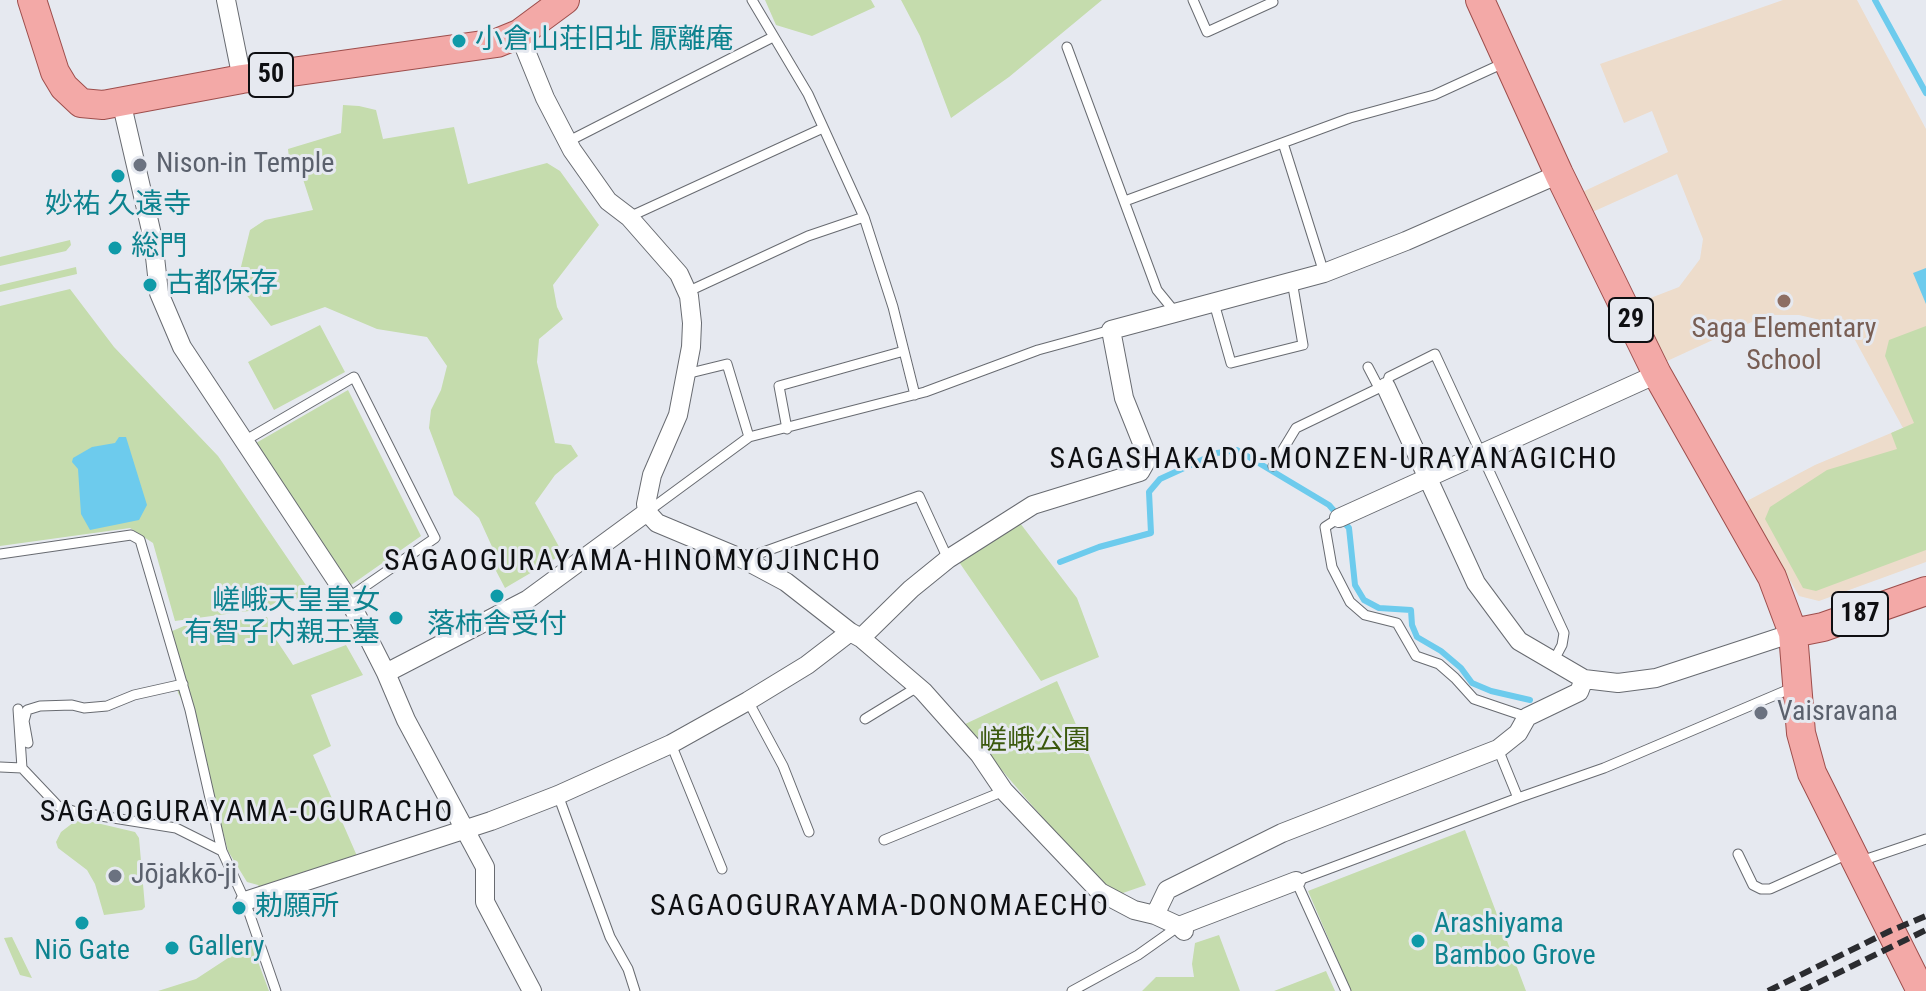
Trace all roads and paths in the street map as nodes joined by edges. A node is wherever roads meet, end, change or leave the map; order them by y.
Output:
1 (32, 0) edge
2 (226, 0) edge
3 (565, 0) edge
4 (752, 0) edge
5 (1193, 0) edge
6 (1272, 0) edge
7 (1487, 2) edge
8 (519, 34) junction
9 (773, 37) junction
10 (1067, 47) dead end
11 (1510, 61) junction
12 (242, 79) junction
13 (121, 101) junction
14 (823, 128) junction
15 (567, 142) junction
16 (1283, 143) junction
17 (1559, 174) junction
18 (1125, 201) junction
19 (629, 217) junction
20 (864, 217) junction
21 (1324, 273) junction
22 (1292, 281) junction
23 (687, 292) junction
24 (1214, 303) junction
25 (1175, 312) junction
26 (1111, 330) junction
27 (904, 351) junction
28 (1368, 367) dead end
29 (686, 374) junction
30 (1657, 374) junction
31 (1383, 387) junction
32 (915, 395) junction
33 (787, 429) junction
34 (749, 437) junction
35 (246, 440) junction
36 (1481, 454) junction
37 (1273, 466) dead end
38 (1429, 477) junction
39 (647, 512) junction
40 (1339, 518) joint
41 (0, 554) edge
42 (743, 559) junction
43 (948, 559) junction
44 (1926, 591) edge
45 (348, 598) junction
46 (1793, 633) junction
47 (856, 635) junction
48 (1553, 662) junction
49 (386, 673) junction
50 (1584, 679) junction
51 (183, 684) junction
52 (919, 686) junction
53 (1797, 686) junction
54 (748, 701) junction
55 (18, 709) dead end
56 (1527, 717) junction
57 (865, 719) dead end
58 (28, 743) dead end
59 (671, 744) junction
60 (1498, 749) junction
61 (0, 767) edge
62 (22, 768) junction
63 (1004, 791) junction
64 (558, 795) junction
65 (1518, 798) junction
66 (462, 828) junction
67 (809, 832) dead end
68 (1926, 839) edge
69 (884, 840) dead end
70 (222, 851) junction
71 (1738, 854) dead end
72 (1853, 858) junction
73 (722, 869) dead end
74 (1296, 881) junction
75 (245, 901) junction
76 (1155, 915) junction
77 (1182, 929) junction
78 (276, 991) edge
79 (532, 991) edge
80 (635, 991) edge
81 (1072, 991) edge
82 (1346, 991) edge
83 (1921, 991) edge

1 - 13 main road, 50
2 - 12 street
3 - 8 main road, 50
4 - 9 lane
5 - 6 lane
7 - 11 main road, 29
8 - 12 main road, 50
8 - 15 street
9 - 14 lane
9 - 15 lane
10 - 18 lane
11 - 16 lane
11 - 17 main road, 29
12 - 13 main road, 50
13 - 35 street
14 - 19 lane
14 - 20 lane
15 - 19 street
16 - 18 lane
16 - 21 lane
17 - 21 street
17 - 30 main road, 29
18 - 25 lane
19 - 23 street
20 - 23 lane
20 - 27 lane
21 - 22 street
22 - 24 street
22 - 24 lane
23 - 29 street
24 - 25 street
25 - 26 street
26 - 32 lane
26 - 43 street
27 - 32 lane
27 - 33 lane
28 - 31 lane
29 - 34 lane
29 - 39 street
30 - 36 street
30 - 46 main road, 29
31 - 36 lane
31 - 37 lane
31 - 38 street
32 - 33 lane
33 - 34 lane
34 - 39 lane
35 - 45 street
35 - 45 lane
36 - 38 street
36 - 48 lane
38 - 40 street
38 - 48 street
39 - 42 street
39 - 49 street
40 - 56 lane
41 - 51 lane
42 - 43 lane
42 - 47 street
43 - 47 street
44 - 46 main road, 187
45 - 49 street
46 - 50 street
46 - 53 main road, 29
47 - 52 street
47 - 54 street
48 - 50 street
49 - 66 street
50 - 56 street
51 - 58 lane
51 - 70 lane
52 - 57 lane
52 - 63 street
53 - 65 lane
53 - 72 main road, 29
54 - 59 street
54 - 67 lane
55 - 62 lane
56 - 60 street
59 - 64 street
59 - 73 lane
60 - 65 lane
60 - 76 street
61 - 62 lane
62 - 70 lane
63 - 69 lane
63 - 76 street
64 - 66 street
64 - 80 lane
65 - 74 lane
66 - 75 street
66 - 79 street
68 - 72 lane
70 - 75 lane
71 - 72 lane
72 - 83 main road, 29
74 - 77 street
74 - 82 lane
75 - 78 lane
76 - 77 street
77 - 81 lane

